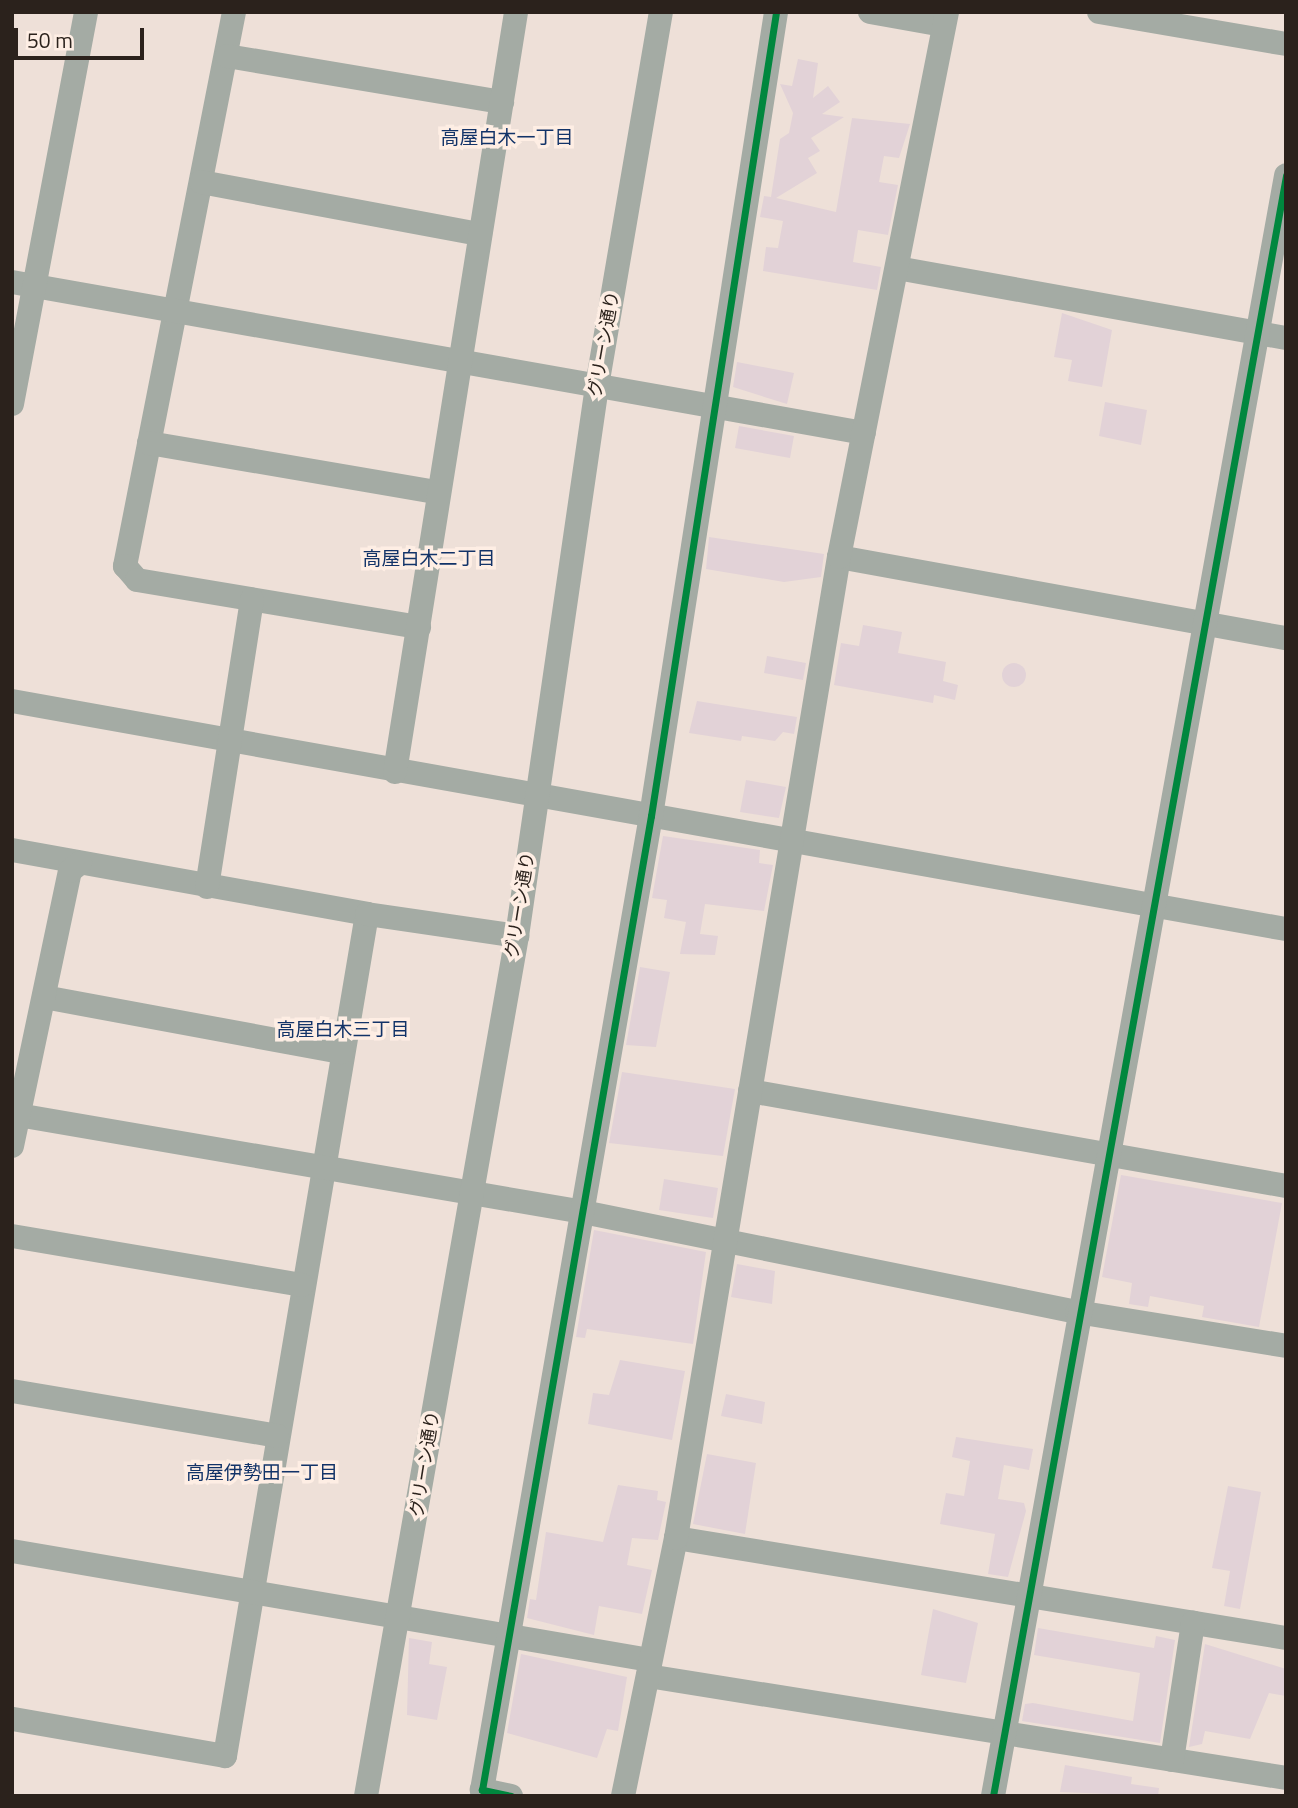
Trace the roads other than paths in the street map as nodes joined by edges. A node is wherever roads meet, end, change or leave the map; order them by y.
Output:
1 (86, 12) edge
2 (234, 12) edge
3 (516, 12) edge
4 (661, 12) edge
5 (776, 12) edge
6 (870, 12) edge
7 (1099, 12) edge
8 (945, 19) edge
9 (1286, 44) edge
10 (226, 56) junction
11 (502, 102) junction
12 (1286, 175) edge
13 (201, 182) junction
14 (480, 234) junction
15 (897, 268) junction
16 (23, 284) edge
17 (177, 310) junction
18 (1254, 332) junction
19 (1286, 338) edge
20 (457, 361) junction
21 (597, 386) junction
22 (12, 404) edge
23 (713, 407) junction
24 (864, 433) junction
25 (149, 443) junction
26 (435, 492) junction
27 (839, 557) junction
28 (252, 600) junction
29 (1200, 625) junction
30 (419, 627) junction
31 (1286, 638) edge
32 (12, 701) edge
33 (233, 743) junction
34 (395, 772) junction
35 (537, 793) junction
36 (651, 816) junction
37 (792, 839) junction
38 (12, 850) edge
39 (80, 863) junction
40 (207, 887) junction
41 (1149, 906) junction
42 (367, 914) junction
43 (1286, 929) edge
44 (517, 936) junction
45 (44, 998) junction
46 (342, 1052) junction
47 (750, 1091) junction
48 (18, 1115) junction
49 (12, 1146) edge
50 (1104, 1156) junction
51 (322, 1170) junction
52 (1286, 1186) edge
53 (469, 1192) junction
54 (583, 1212) junction
55 (12, 1236) edge
56 (727, 1242) junction
57 (302, 1285) junction
58 (1077, 1312) junction
59 (1286, 1346) edge
60 (12, 1391) edge
61 (277, 1436) junction
62 (676, 1538) junction
63 (12, 1551) edge
64 (253, 1587) junction
65 (1030, 1597) junction
66 (401, 1613) junction
67 (1193, 1623) junction
68 (510, 1634) junction
69 (1286, 1638) edge
70 (649, 1668) junction
71 (12, 1719) edge
72 (1005, 1732) junction
73 (1172, 1760) junction
74 (1286, 1778) edge
75 (366, 1796) edge
76 (511, 1796) edge
77 (623, 1796) edge
78 (993, 1796) edge

1 - 16 street
2 - 10 street
3 - 11 street
4 - 21 street, グリーン通り
5 - 23 street
6 - 8 street
7 - 9 street
8 - 15 street
10 - 11 street
10 - 13 street
11 - 14 street
12 - 18 street
13 - 14 street
13 - 17 street
14 - 20 street
15 - 18 street
15 - 24 street
16 - 17 street
16 - 22 street
17 - 20 street
17 - 25 street
18 - 19 street
18 - 29 street
20 - 21 street
20 - 26 street
21 - 23 street
21 - 35 street, グリーン通り
23 - 24 street
23 - 36 street
24 - 27 street
25 - 26 street
25 - 28 street
26 - 30 street
27 - 29 street
27 - 37 street
28 - 30 street
28 - 33 street
29 - 31 street
29 - 41 street
30 - 34 street
32 - 33 street
33 - 34 street
33 - 40 street
34 - 35 street
35 - 36 street
35 - 44 street, グリーン通り
36 - 37 street
36 - 54 street
37 - 41 street
37 - 47 street
38 - 39 street
39 - 40 street
39 - 45 street
40 - 42 street
41 - 43 street
41 - 50 street
42 - 44 street
42 - 46 street
44 - 53 street, グリーン通り
45 - 46 street
45 - 48 street
46 - 51 street
47 - 50 street
47 - 56 street
48 - 49 street
48 - 51 street
50 - 52 street
50 - 58 street
51 - 53 street
51 - 57 street
53 - 54 street
53 - 66 street, グリーン通り
54 - 56 street
54 - 68 street
55 - 57 street
56 - 58 street
56 - 62 street
57 - 61 street
58 - 59 street
58 - 65 street
60 - 61 street
61 - 64 street
62 - 65 street
62 - 70 street
63 - 64 street
64 - 66 street
64 - 71 street
65 - 67 street
65 - 72 street
66 - 68 street
66 - 75 street, グリーン通り
67 - 69 street
67 - 73 street
68 - 70 street
68 - 76 street
70 - 72 street
70 - 77 street
72 - 73 street
72 - 78 street
73 - 74 street

